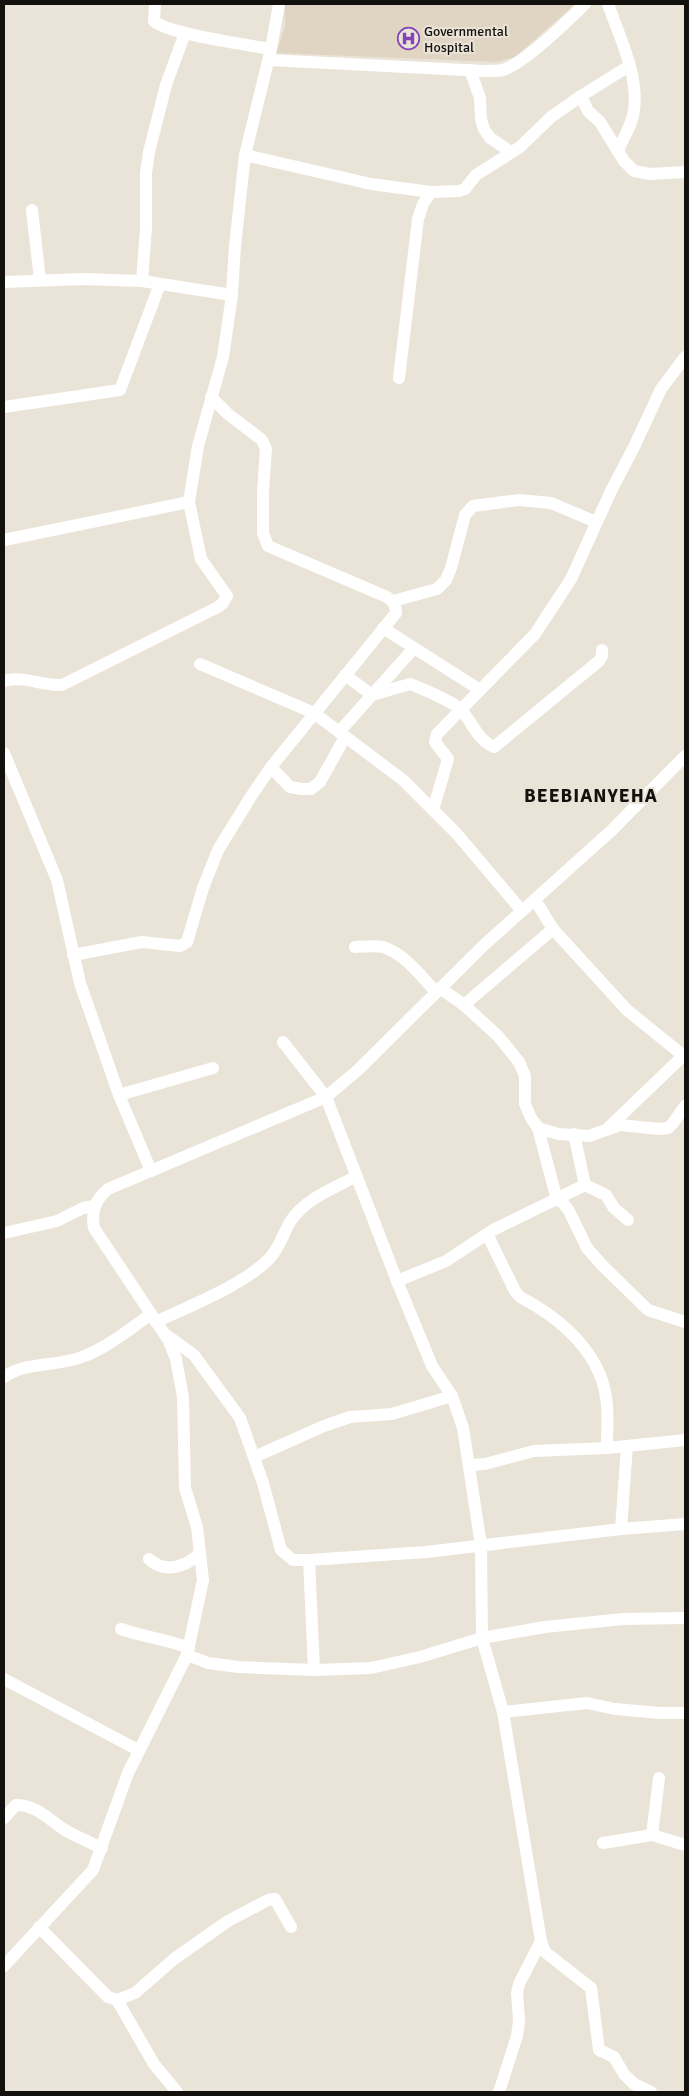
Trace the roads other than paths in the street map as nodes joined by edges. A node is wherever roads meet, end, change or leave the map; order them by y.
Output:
1 (155, 4) edge
2 (279, 4) edge
3 (585, 4) edge
4 (608, 4) edge
5 (185, 32) junction
6 (270, 54) junction
7 (629, 66) junction
8 (470, 70) junction
9 (581, 96) junction
10 (618, 150) junction
11 (512, 152) junction
12 (245, 155) junction
13 (685, 172) edge
14 (431, 192) junction
15 (32, 210) dead end
16 (40, 280) junction
17 (142, 281) junction
18 (4, 282) edge
19 (160, 284) junction
20 (232, 295) junction
21 (685, 357) edge
22 (399, 378) dead end
23 (212, 397) junction
24 (4, 407) edge
25 (190, 502) junction
26 (596, 522) junction
27 (4, 540) edge
28 (392, 601) junction
29 (383, 628) junction
30 (414, 648) junction
31 (602, 650) dead end
32 (200, 664) dead end
33 (345, 675) junction
34 (4, 682) edge
35 (480, 690) junction
36 (372, 695) junction
37 (460, 710) junction
38 (314, 713) junction
39 (342, 734) junction
40 (4, 753) edge
41 (685, 756) edge
42 (271, 767) junction
43 (433, 810) junction
44 (535, 900) junction
45 (522, 911) junction
46 (553, 929) junction
47 (355, 947) dead end
48 (73, 955) junction
49 (438, 990) junction
50 (464, 1005) junction
51 (283, 1042) dead end
52 (684, 1057) edge
53 (213, 1068) dead end
54 (119, 1095) junction
55 (326, 1097) junction
56 (685, 1106) edge
57 (538, 1128) junction
58 (605, 1131) junction
59 (574, 1134) junction
60 (151, 1171) junction
61 (356, 1177) junction
62 (585, 1185) junction
63 (557, 1200) junction
64 (94, 1206) junction
65 (628, 1220) dead end
66 (4, 1233) edge
67 (487, 1234) junction
68 (397, 1281) junction
69 (685, 1322) edge
70 (156, 1323) junction
71 (4, 1377) edge
72 (452, 1396) junction
73 (685, 1440) edge
74 (627, 1446) junction
75 (607, 1448) junction
76 (254, 1457) junction
77 (470, 1465) junction
78 (685, 1524) edge
79 (621, 1529) junction
80 (481, 1545) junction
81 (200, 1554) junction
82 (149, 1559) dead end
83 (309, 1560) junction
84 (685, 1618) edge
85 (121, 1629) dead end
86 (482, 1638) junction
87 (188, 1651) junction
88 (314, 1670) junction
89 (4, 1679) edge
90 (503, 1712) junction
91 (685, 1713) edge
92 (138, 1750) junction
93 (659, 1778) dead end
94 (4, 1818) edge
95 (652, 1835) junction
96 (603, 1843) dead end
97 (685, 1845) edge
98 (102, 1848) junction
99 (40, 1926) junction
100 (291, 1927) dead end
101 (541, 1941) junction
102 (4, 1966) edge
103 (116, 2000) junction
104 (177, 2092) edge
105 (499, 2092) edge
106 (651, 2092) edge

1 - 5 street
2 - 6 street
3 - 8 street
4 - 7 street
5 - 6 street
5 - 17 street
6 - 8 street
6 - 12 street
7 - 9 street
7 - 10 street
8 - 11 street
9 - 10 street
9 - 11 street
10 - 13 street
11 - 14 street
12 - 14 street
12 - 20 street
14 - 22 street
15 - 16 street
16 - 17 street
16 - 18 street
17 - 19 street
19 - 20 street
19 - 24 street
20 - 23 street
21 - 26 street
23 - 25 street
23 - 28 street
25 - 27 street
25 - 34 street
26 - 28 street
26 - 35 street
28 - 29 street
29 - 30 street
29 - 33 street
30 - 35 street
30 - 36 street
31 - 37 street
32 - 38 street
33 - 36 street
33 - 38 street
35 - 37 street
36 - 37 street
36 - 39 street
37 - 43 street
38 - 39 street
38 - 42 street
39 - 42 street
39 - 43 street
40 - 48 street
41 - 44 street
42 - 48 street
43 - 45 street
44 - 45 street
44 - 46 street
45 - 49 street
46 - 50 street
46 - 52 street
47 - 49 street
48 - 54 street
49 - 50 street
49 - 55 street
50 - 57 street
51 - 55 street
52 - 58 street
53 - 54 street
54 - 60 street
55 - 60 street
55 - 61 street
56 - 58 street
57 - 59 street
57 - 63 street
58 - 59 street
59 - 62 street
60 - 64 street
61 - 68 street
61 - 70 street
62 - 63 street
62 - 65 street
63 - 67 street
63 - 69 street
64 - 66 street
64 - 70 street
67 - 68 street
67 - 75 street
68 - 72 street
70 - 71 street
70 - 76 street
70 - 81 street
72 - 76 street
72 - 77 street
73 - 74 street
74 - 75 street
74 - 79 street
75 - 77 street
76 - 83 street
77 - 80 street
78 - 79 street
79 - 80 street
80 - 83 street
80 - 86 street
81 - 82 street
81 - 87 street
83 - 88 street
84 - 86 street
85 - 87 street
86 - 88 street
86 - 90 street
87 - 88 street
87 - 92 street
89 - 92 street
90 - 91 street
90 - 101 street
92 - 98 street
93 - 95 street
94 - 98 street
95 - 96 street
95 - 97 street
98 - 99 street
99 - 102 street
99 - 103 street
100 - 103 street
101 - 105 street
101 - 106 street
103 - 104 street

